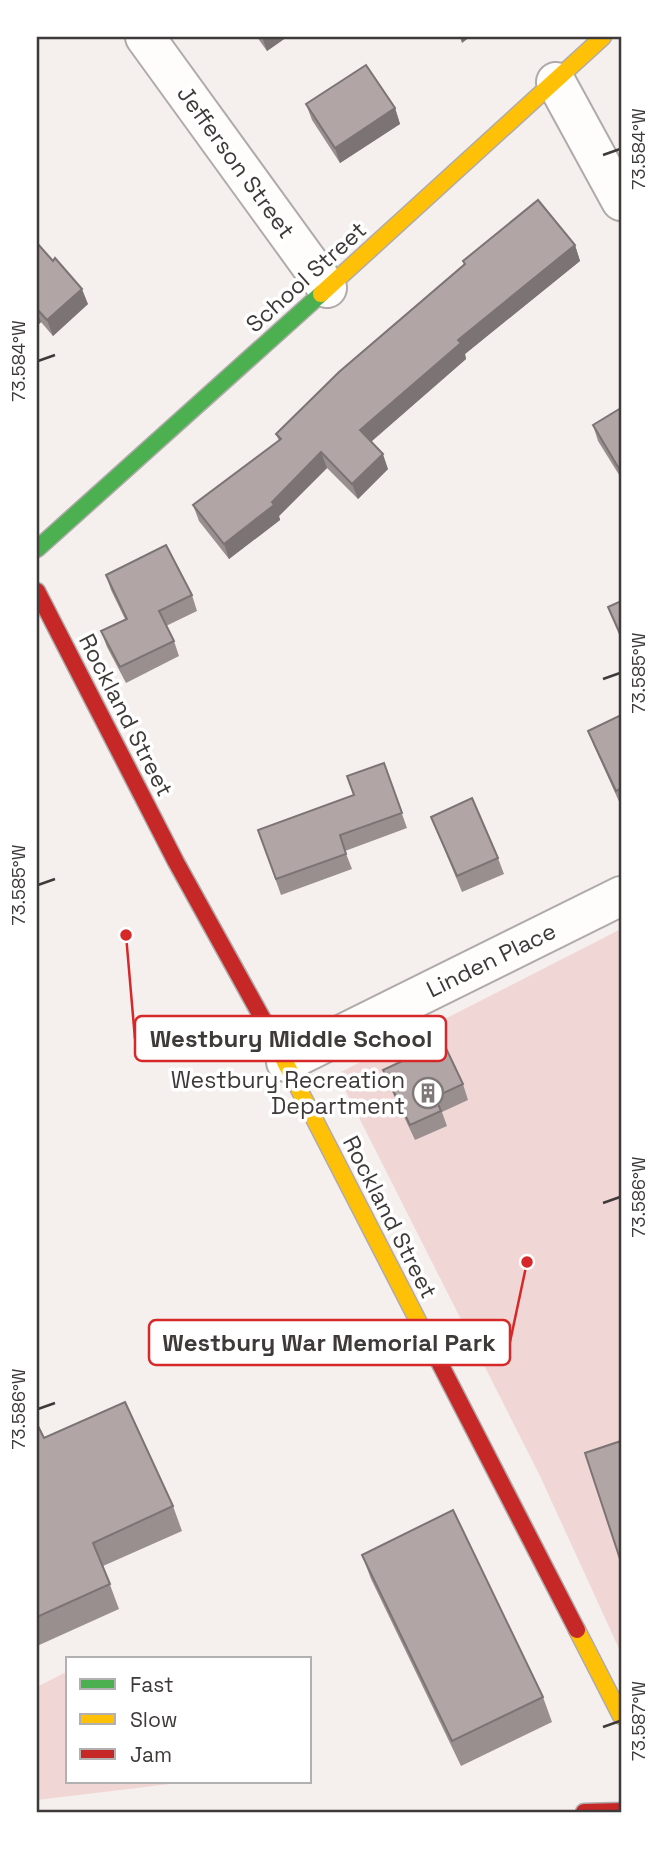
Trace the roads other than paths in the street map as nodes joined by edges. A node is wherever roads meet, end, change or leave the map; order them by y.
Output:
1 (145, 37) edge
2 (603, 37) edge
3 (556, 82) junction
4 (621, 201) edge
5 (327, 288) junction
6 (37, 549) edge
7 (37, 592) edge
8 (621, 896) edge
9 (286, 1062) junction
10 (621, 1716) edge
11 (621, 1811) edge
12 (584, 1812) edge

1 - 5 street, Jefferson Street
2 - 3 street, School Street
3 - 4 street
3 - 5 street, School Street
5 - 6 street, School Street
7 - 9 street, Rockland Street
8 - 9 street, Linden Place
9 - 10 street, Rockland Street
11 - 12 street

